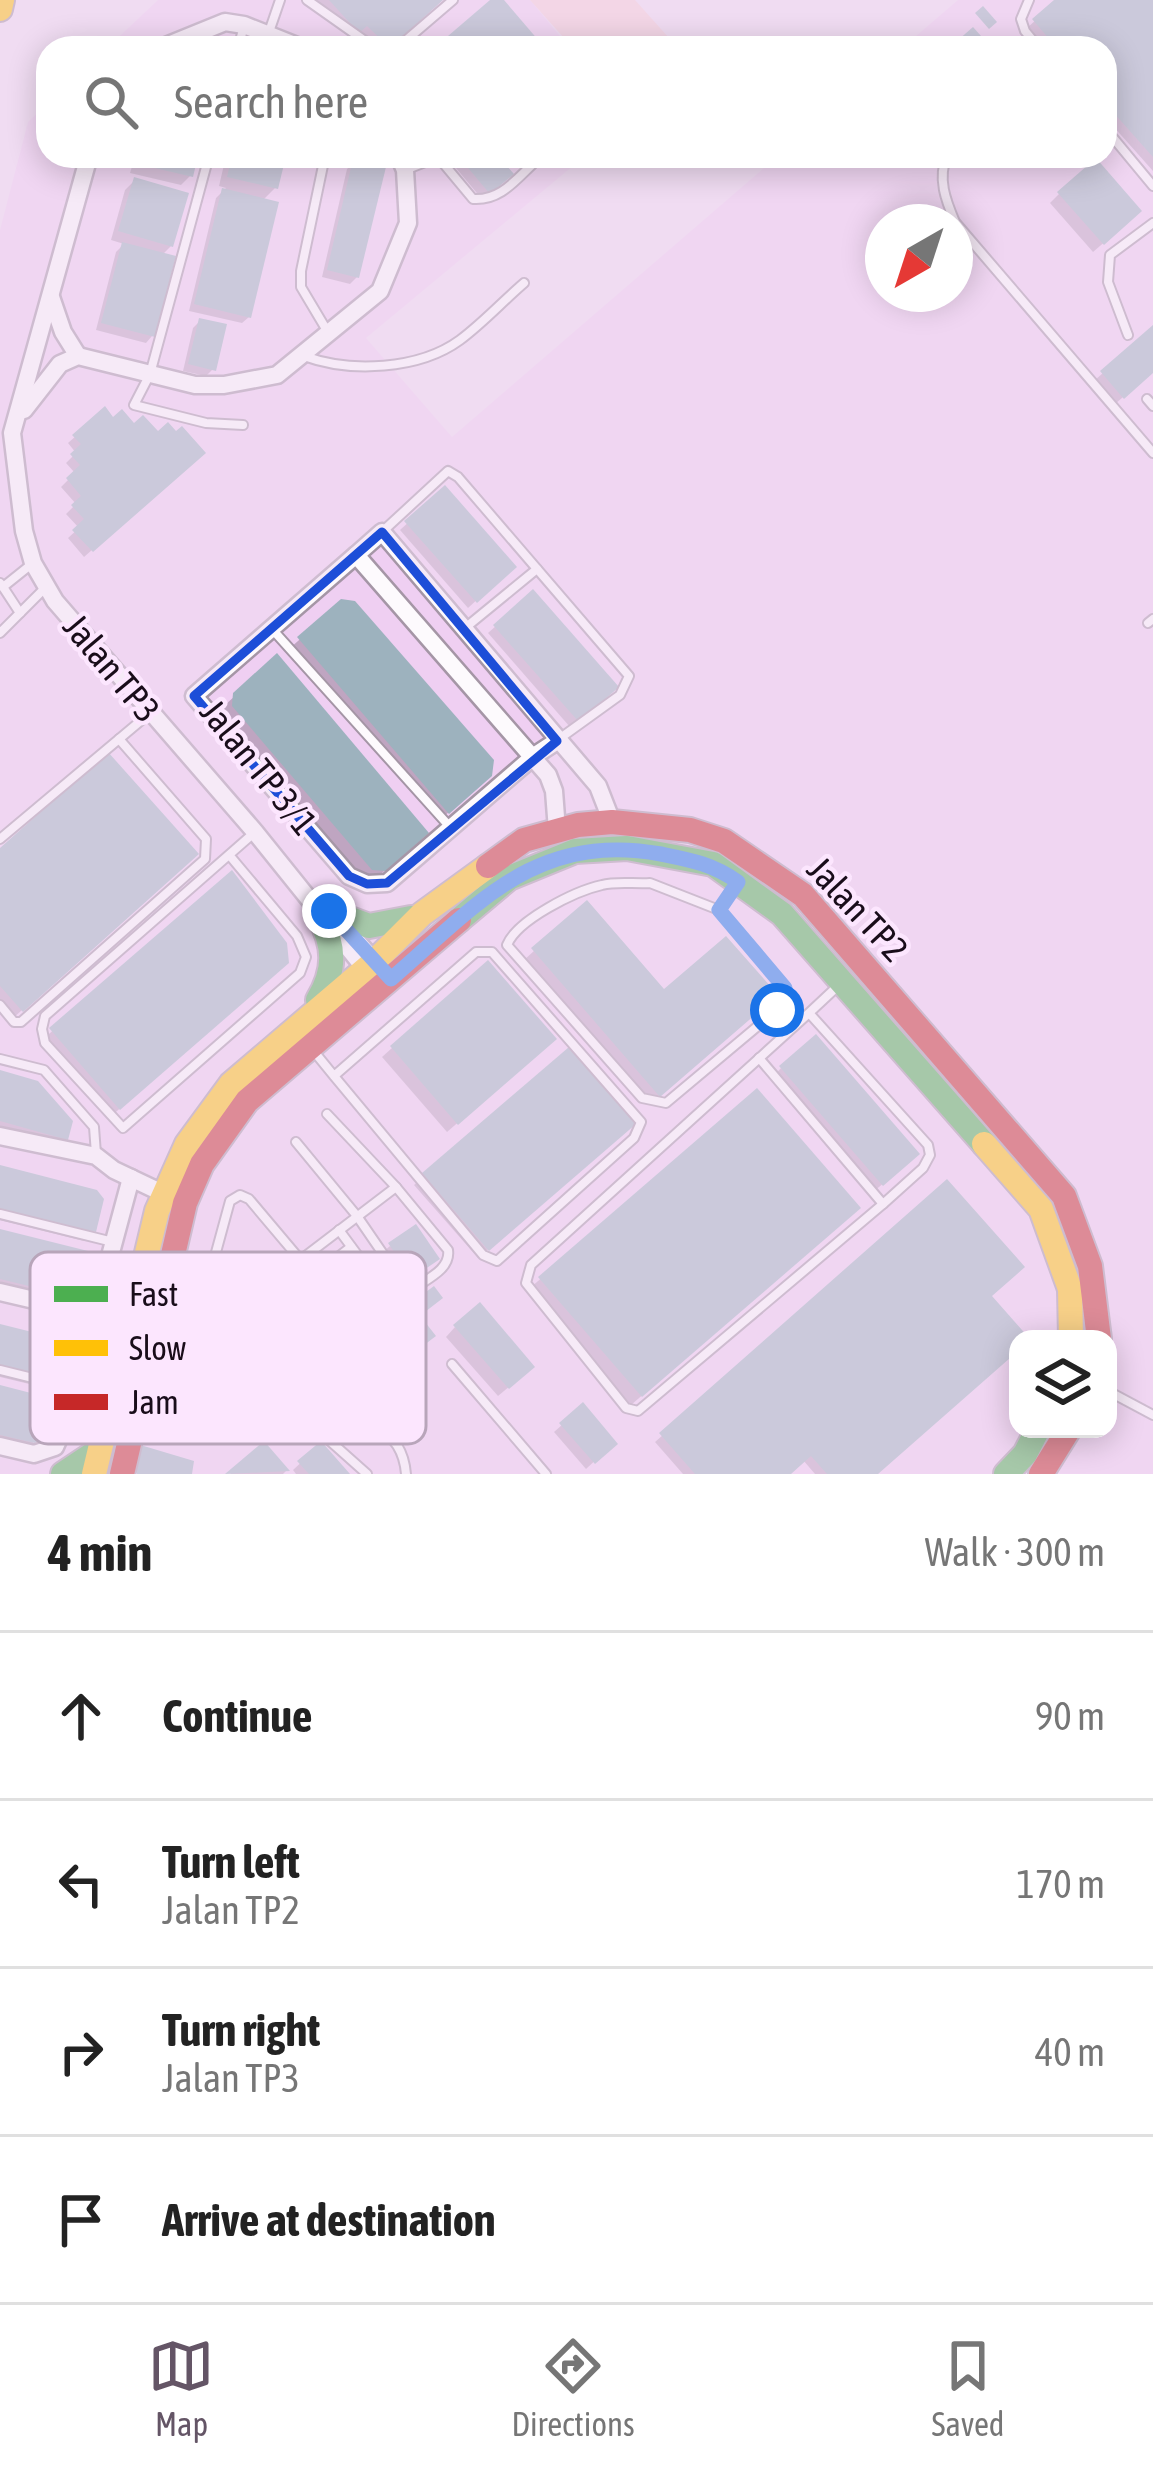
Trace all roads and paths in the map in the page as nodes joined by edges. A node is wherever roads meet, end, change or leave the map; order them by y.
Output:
1 (2, 0) edge
2 (280, 0) edge
3 (307, 0) edge
4 (453, 0) edge
5 (1029, 0) edge
6 (0, 9) edge
7 (244, 25) junction
8 (268, 33) junction
9 (191, 36) edge
10 (241, 36) edge
11 (275, 36) edge
12 (358, 36) edge
13 (411, 36) edge
14 (1032, 36) edge
15 (1117, 142) edge
16 (86, 168) edge
17 (206, 168) edge
18 (322, 168) edge
19 (402, 168) edge
20 (446, 168) edge
21 (527, 168) edge
22 (943, 168) edge
23 (1153, 186) edge
24 (948, 204) edge
25 (1153, 224) edge
26 (973, 243) edge
27 (524, 283) dead end
28 (50, 296) junction
29 (330, 335) junction
30 (1128, 335) dead end
31 (78, 356) junction
32 (303, 356) junction
33 (150, 374) junction
34 (243, 425) dead end
35 (12, 433) junction
36 (1153, 453) edge
37 (382, 532) junction
38 (356, 556) junction
39 (33, 563) junction
40 (538, 569) junction
41 (1, 585) edge
42 (46, 586) junction
43 (20, 613) junction
44 (272, 628) junction
45 (464, 629) junction
46 (0, 633) edge
47 (150, 713) junction
48 (119, 739) junction
49 (557, 741) junction
50 (533, 756) junction
51 (612, 822) junction
52 (451, 828) junction
53 (556, 830) junction
54 (255, 832) junction
55 (0, 839) edge
56 (230, 856) junction
57 (738, 882) junction
58 (719, 910) junction
59 (324, 913) junction
60 (422, 914) junction
61 (378, 974) junction
62 (842, 982) junction
63 (0, 1005) edge
64 (808, 1013) junction
65 (303, 1022) junction
66 (311, 1047) junction
67 (759, 1058) junction
68 (0, 1059) edge
69 (334, 1076) junction
70 (327, 1114) dead end
71 (0, 1136) edge
72 (296, 1142) dead end
73 (96, 1156) junction
74 (122, 1174) junction
75 (396, 1186) junction
76 (126, 1198) junction
77 (884, 1204) junction
78 (171, 1207) junction
79 (0, 1214) edge
80 (357, 1216) junction
81 (339, 1230) junction
82 (114, 1242) junction
83 (351, 1247) junction
84 (111, 1252) edge
85 (158, 1252) edge
86 (169, 1252) edge
87 (216, 1252) edge
88 (296, 1252) edge
89 (311, 1252) edge
90 (345, 1252) edge
91 (355, 1252) edge
92 (382, 1252) edge
93 (426, 1280) edge
94 (0, 1292) edge
95 (30, 1299) edge
96 (1073, 1330) edge
97 (1099, 1330) edge
98 (452, 1364) dead end
99 (0, 1370) edge
100 (30, 1377) edge
101 (1117, 1396) edge
102 (1153, 1415) edge
103 (1033, 1438) edge
104 (1064, 1438) edge
105 (56, 1444) edge
106 (333, 1444) edge
107 (394, 1444) edge
108 (0, 1446) edge
109 (97, 1462) edge
110 (1048, 1471) edge
111 (63, 1474) edge
112 (367, 1474) edge
113 (406, 1474) edge
114 (546, 1474) edge
115 (1006, 1474) edge

1 - 6 main road
2 - 8 lane
3 - 12 lane
4 - 13 lane
5 - 14 lane
7 - 8 street
7 - 9 street
7 - 10 lane
8 - 11 street
15 - 23 lane
16 - 28 street, Jalan TP3
17 - 33 lane
18 - 29 lane
19 - 29 street
20 - 21 lane
22 - 24 lane
25 - 30 lane
26 - 36 lane
27 - 32 lane
28 - 31 street
28 - 35 street, Jalan TP3
29 - 32 street
31 - 33 street
31 - 35 street
32 - 33 street
33 - 34 lane
35 - 39 street, Jalan TP3
37 - 38 street, Jalan TP 3/1
37 - 40 lane
37 - 45 street
38 - 44 street, Jalan TP 3/1
38 - 50 street
39 - 41 lane
39 - 42 street, Jalan TP3
40 - 45 lane
40 - 49 lane
41 - 43 lane
42 - 43 lane
42 - 47 street, Jalan TP3
43 - 46 lane
44 - 52 lane
44 - 52 street, Jalan TP 3/1
45 - 49 street
47 - 48 lane
47 - 54 street, Jalan TP3
48 - 55 lane
48 - 63 lane
49 - 50 street, Jalan TP 3/1
49 - 51 street
50 - 52 street, Jalan TP 3/1
50 - 53 street
51 - 53 main road, Jalan TP2
51 - 97 main road, Jalan TP2
53 - 60 main road, Jalan TP2
54 - 56 lane
54 - 59 street, Jalan TP3
56 - 56 lane
57 - 58 lane
57 - 61 main road, Jalan TP2
57 - 62 main road, Jalan TP2
58 - 58 lane
59 - 60 main road
59 - 61 street, Jalan TP3
59 - 65 main road
60 - 61 main road, Jalan TP2
61 - 65 main road, Jalan TP2
61 - 66 main road, Jalan TP2
62 - 64 lane
62 - 96 main road, Jalan TP2
64 - 67 lane
64 - 77 lane
65 - 78 main road, Jalan TP2
66 - 69 lane
66 - 78 main road, Jalan TP2
67 - 77 lane
67 - 77 lane
68 - 73 lane
69 - 69 lane
70 - 75 lane
71 - 73 street
72 - 80 lane
73 - 74 street
74 - 76 street
74 - 78 street
75 - 80 lane
75 - 93 lane
76 - 78 street
76 - 82 street
78 - 85 main road, Jalan TP2
78 - 86 main road, Jalan TP2
79 - 82 lane
80 - 81 lane
80 - 92 lane
81 - 83 lane
81 - 89 lane
82 - 84 street
83 - 90 lane
83 - 91 lane
87 - 88 lane
94 - 95 street
98 - 114 lane
99 - 100 lane
101 - 102 lane
103 - 115 main road
104 - 110 main road
105 - 108 street
106 - 112 lane
107 - 113 lane
109 - 111 main road

